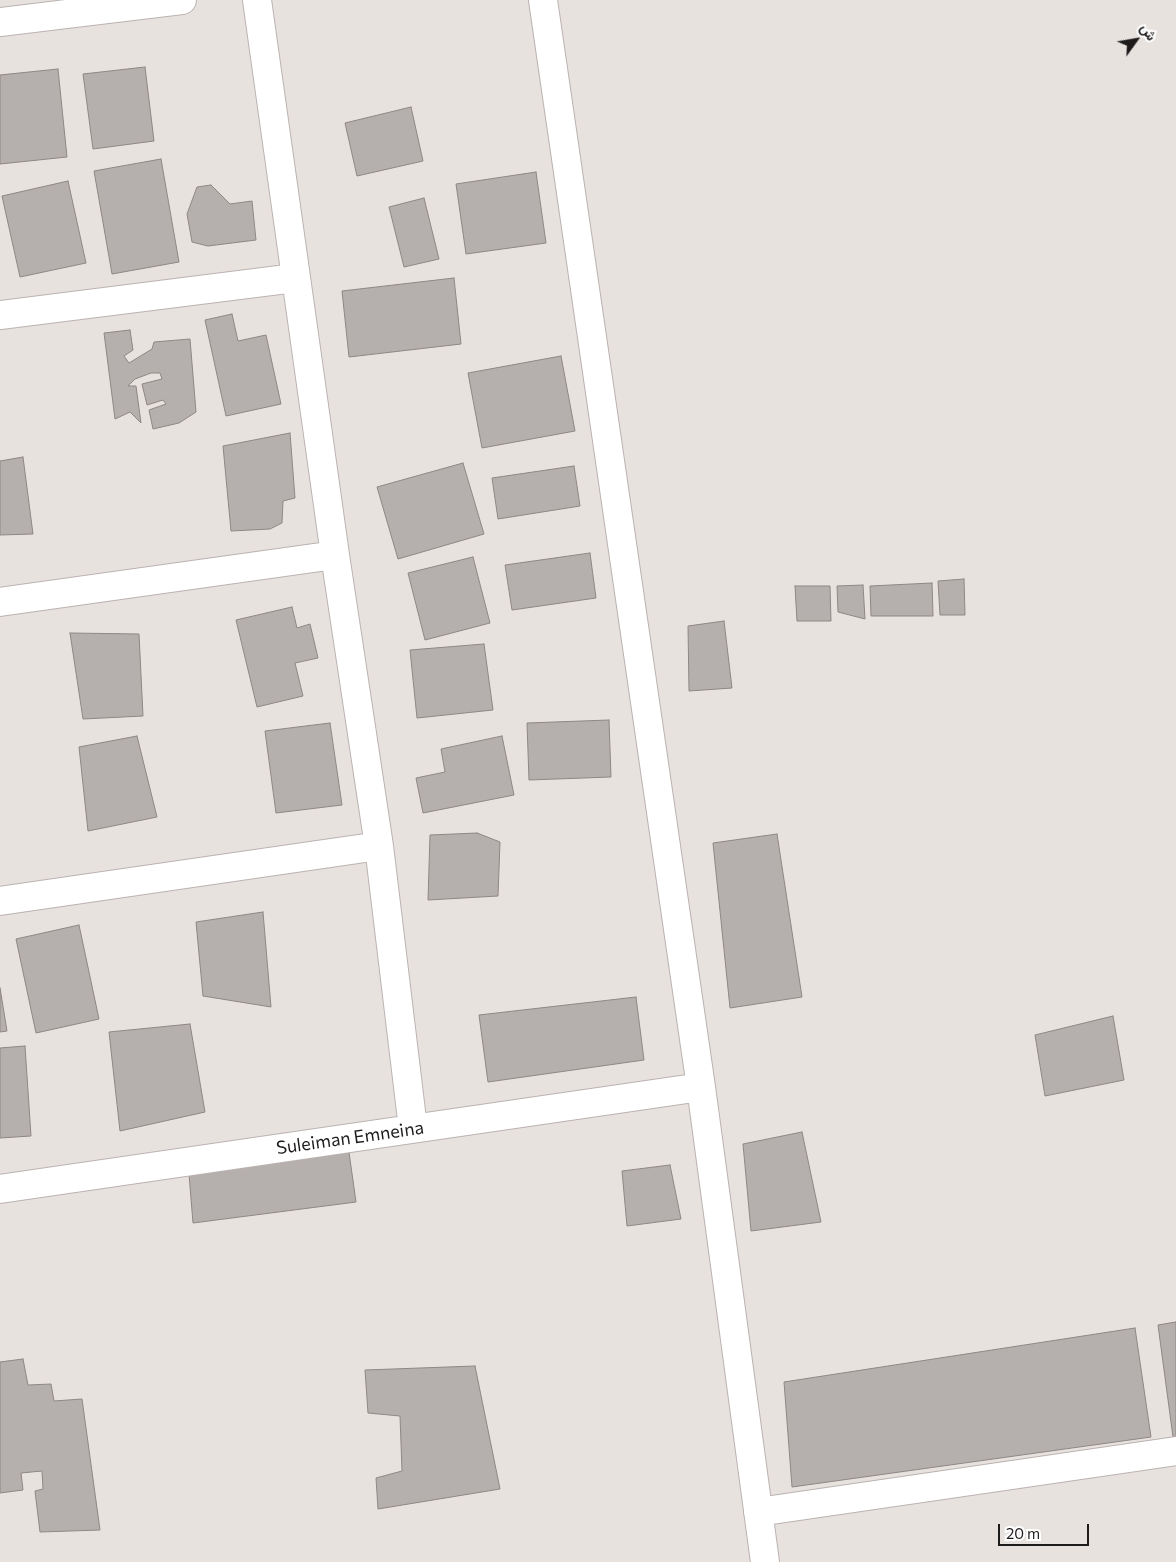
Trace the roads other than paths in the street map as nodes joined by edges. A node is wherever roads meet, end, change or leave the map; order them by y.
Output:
1 (182, 0) edge
2 (257, 0) edge
3 (543, 0) edge
4 (0, 22) edge
5 (296, 278) junction
6 (0, 315) edge
7 (335, 555) junction
8 (0, 602) edge
9 (379, 846) junction
10 (0, 901) edge
11 (701, 1087) junction
12 (413, 1128) junction
13 (0, 1190) edge
14 (1176, 1451) edge
15 (758, 1512) junction
16 (765, 1562) edge

1 - 4 street
2 - 5 street
3 - 11 street
5 - 6 street
5 - 7 street
7 - 8 street
7 - 9 street
9 - 10 street
9 - 12 street
11 - 12 street, Suleiman Emneina
11 - 15 street
12 - 13 street, Suleiman Emneina
14 - 15 street
15 - 16 street

